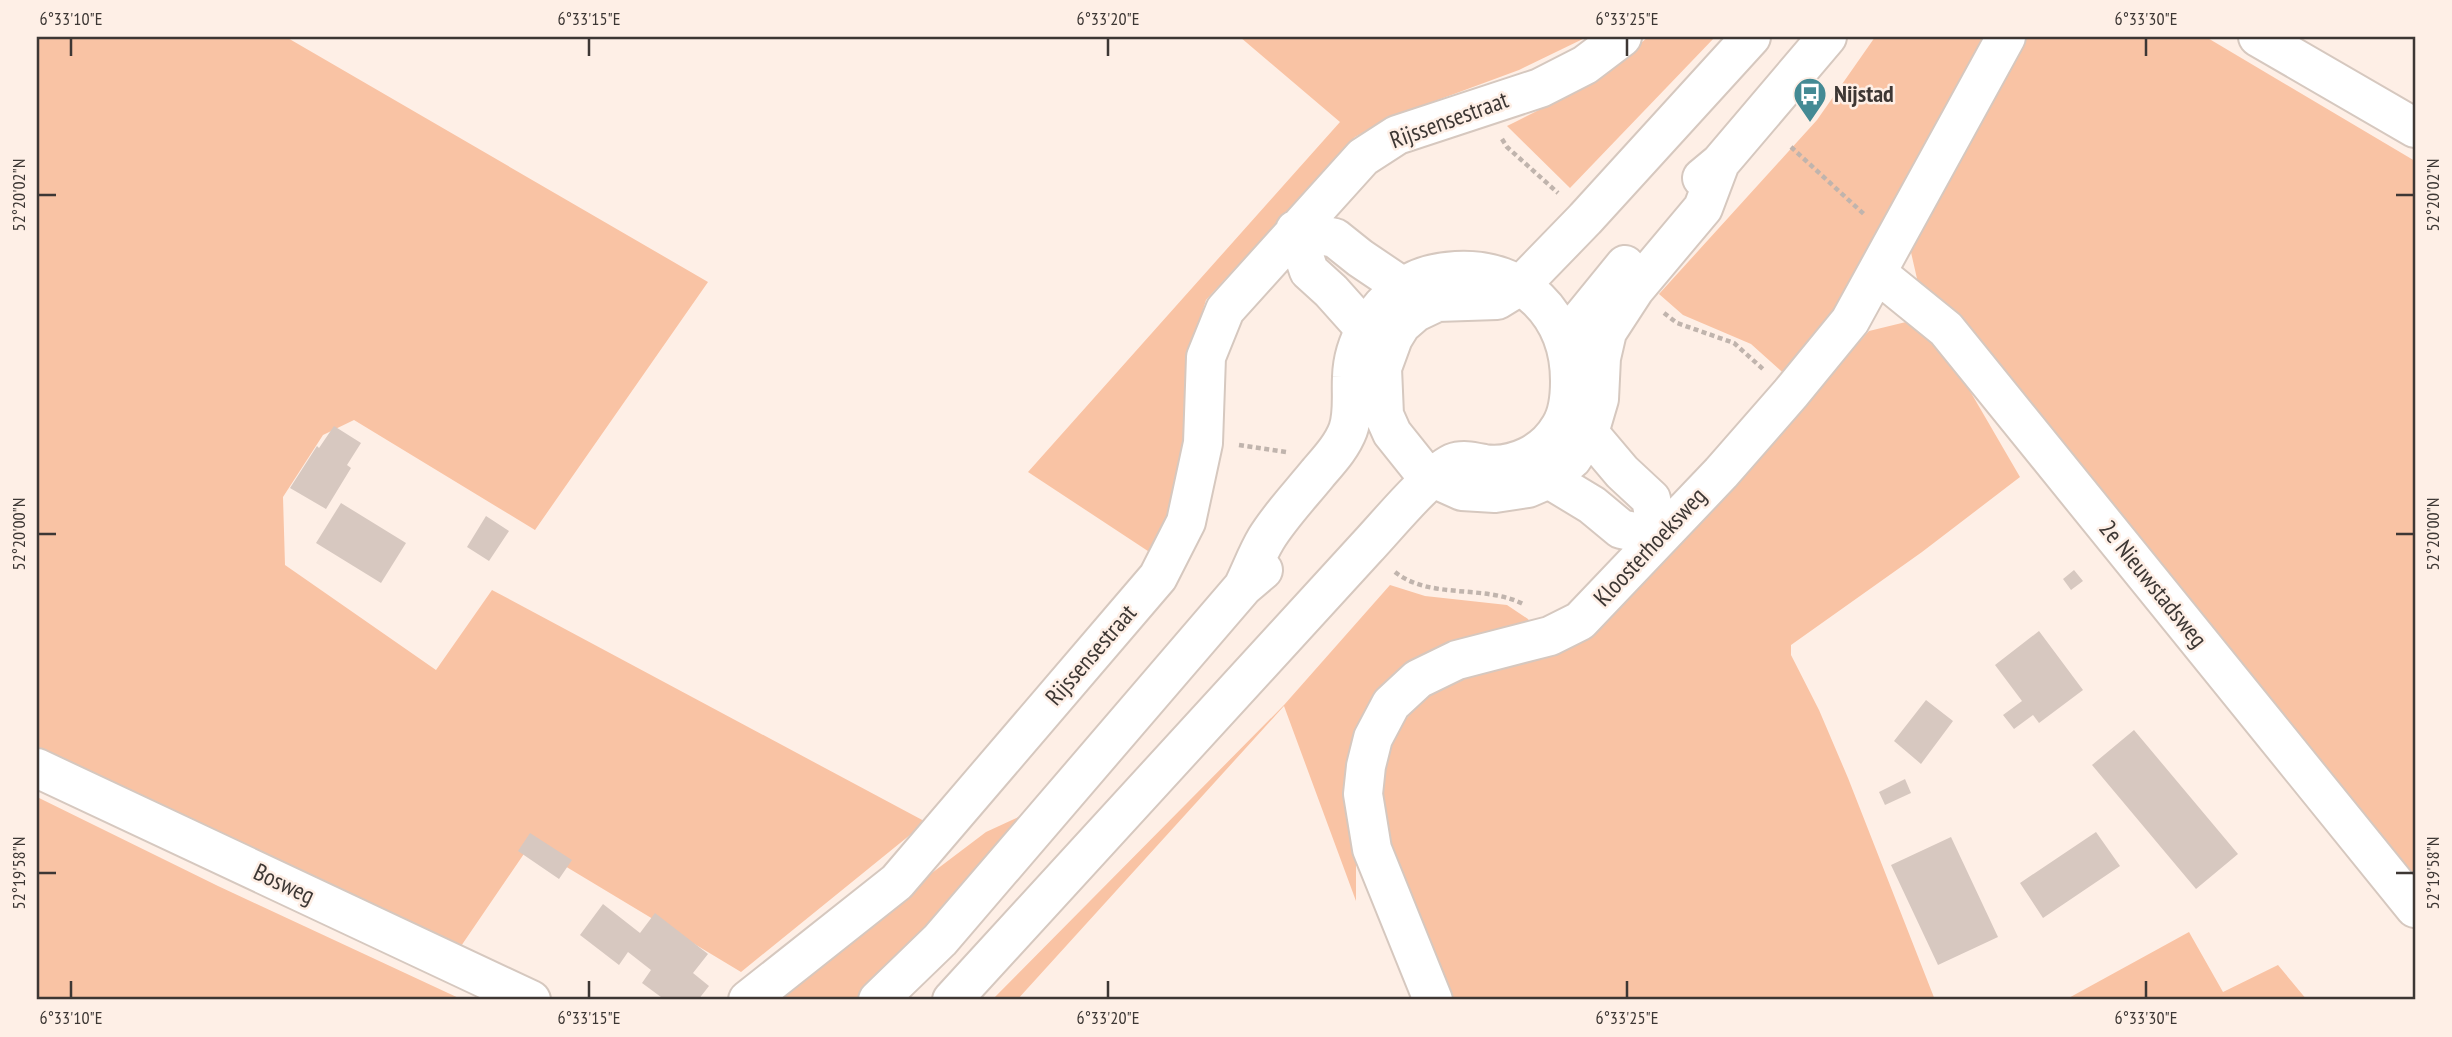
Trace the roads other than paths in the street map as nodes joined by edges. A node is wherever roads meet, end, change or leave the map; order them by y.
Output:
1 (1622, 37) edge
2 (1751, 37) edge
3 (1827, 37) edge
4 (2006, 37) edge
5 (2258, 37) edge
6 (2415, 128) edge
7 (1295, 230) junction
8 (1885, 257) junction
9 (1507, 279) junction
10 (1403, 287) junction
11 (1376, 342) junction
12 (1583, 353) junction
13 (1384, 415) junction
14 (1579, 420) junction
15 (1549, 479) junction
16 (1447, 485) junction
17 (1658, 537) junction
18 (1243, 587) junction
19 (37, 768) edge
20 (2415, 908) edge
21 (531, 1000) edge
22 (748, 1000) edge
23 (878, 1000) edge
24 (952, 1000) edge
25 (1433, 1000) edge

1 - 7 street, Rijssensestraat
2 - 9 street
3 - 12 street
4 - 8 street, Kloosterhoeksweg
5 - 6 street
7 - 10 street
7 - 11 street
7 - 22 street, Rijssensestraat
8 - 17 street, Kloosterhoeksweg
8 - 20 street, 2e Nieuwstadsweg
9 - 10 street
9 - 11 street
9 - 12 street
10 - 11 street
11 - 13 street
11 - 18 street
12 - 14 street
13 - 16 street
13 - 18 street
14 - 15 street
14 - 16 street
14 - 17 street
15 - 16 street
15 - 17 street
16 - 24 street
17 - 25 street, Kloosterhoeksweg
18 - 23 street
19 - 21 street, Bosweg

